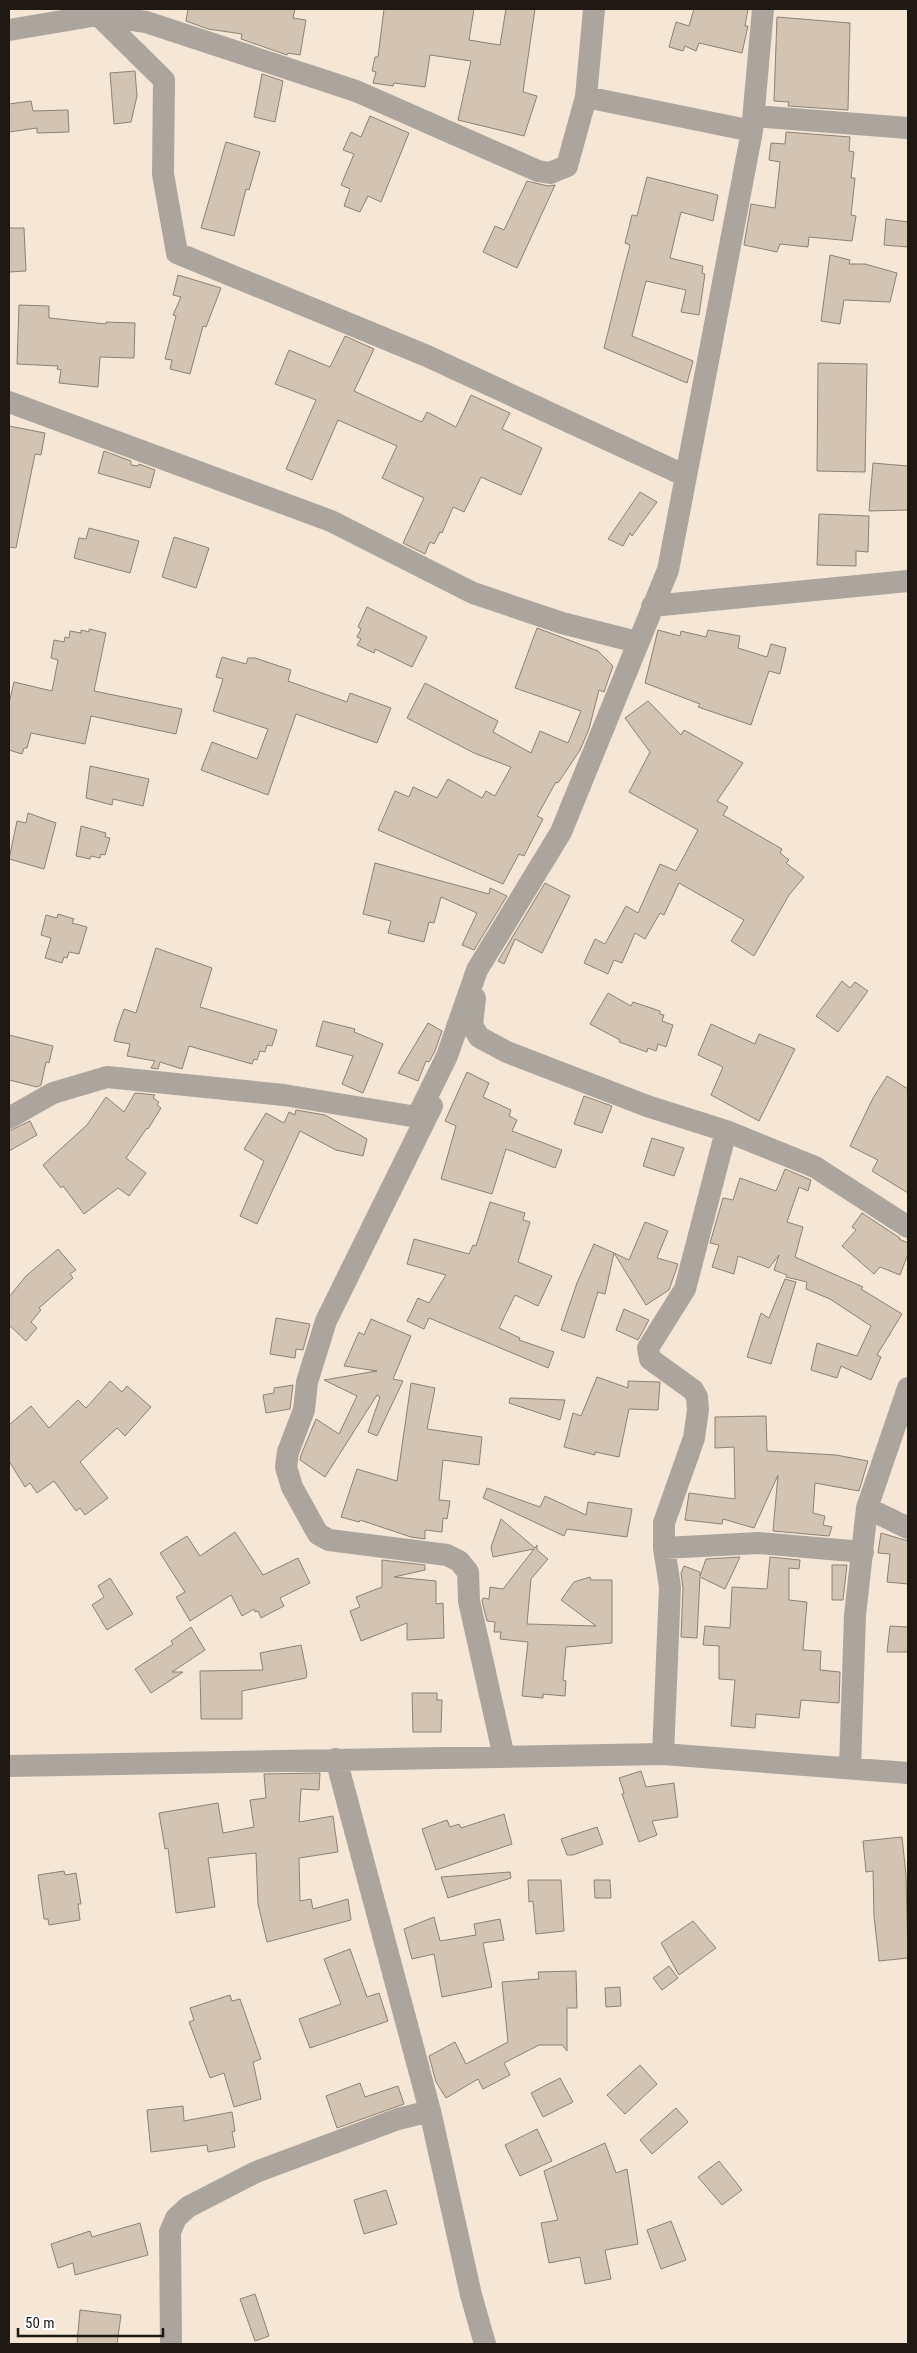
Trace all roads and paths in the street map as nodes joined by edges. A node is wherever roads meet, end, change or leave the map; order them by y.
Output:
1 (594, 9) edge
2 (763, 9) edge
3 (96, 12) edge
4 (9, 30) edge
5 (586, 97) junction
6 (753, 124) junction
7 (908, 128) edge
8 (9, 402) edge
9 (686, 476) junction
10 (908, 581) edge
11 (652, 606) junction
12 (637, 642) junction
13 (477, 970) junction
14 (472, 1024) junction
15 (9, 1118) edge
16 (726, 1131) junction
17 (908, 1227) edge
18 (908, 1388) edge
19 (866, 1508) junction
20 (908, 1528) edge
21 (664, 1548) junction
22 (862, 1552) junction
23 (663, 1754) junction
24 (504, 1757) junction
25 (336, 1760) junction
26 (9, 1766) edge
27 (850, 1768) junction
28 (908, 1773) edge
29 (430, 2111) junction
30 (172, 2344) edge
31 (485, 2344) edge

1 - 5 street
2 - 6 street
3 - 4 street
3 - 5 street
3 - 9 street
5 - 6 street
6 - 7 street
6 - 9 street
8 - 12 street
9 - 11 street
10 - 11 street
11 - 12 street
12 - 13 street
13 - 14 street
13 - 15 street
14 - 16 street
14 - 24 street
16 - 17 street
16 - 21 street
18 - 19 street
19 - 20 street
19 - 22 street
21 - 22 street
21 - 23 street
22 - 27 street
23 - 24 street
23 - 27 street
24 - 25 street
25 - 26 street
25 - 29 street
27 - 28 street
29 - 30 street
29 - 31 street

